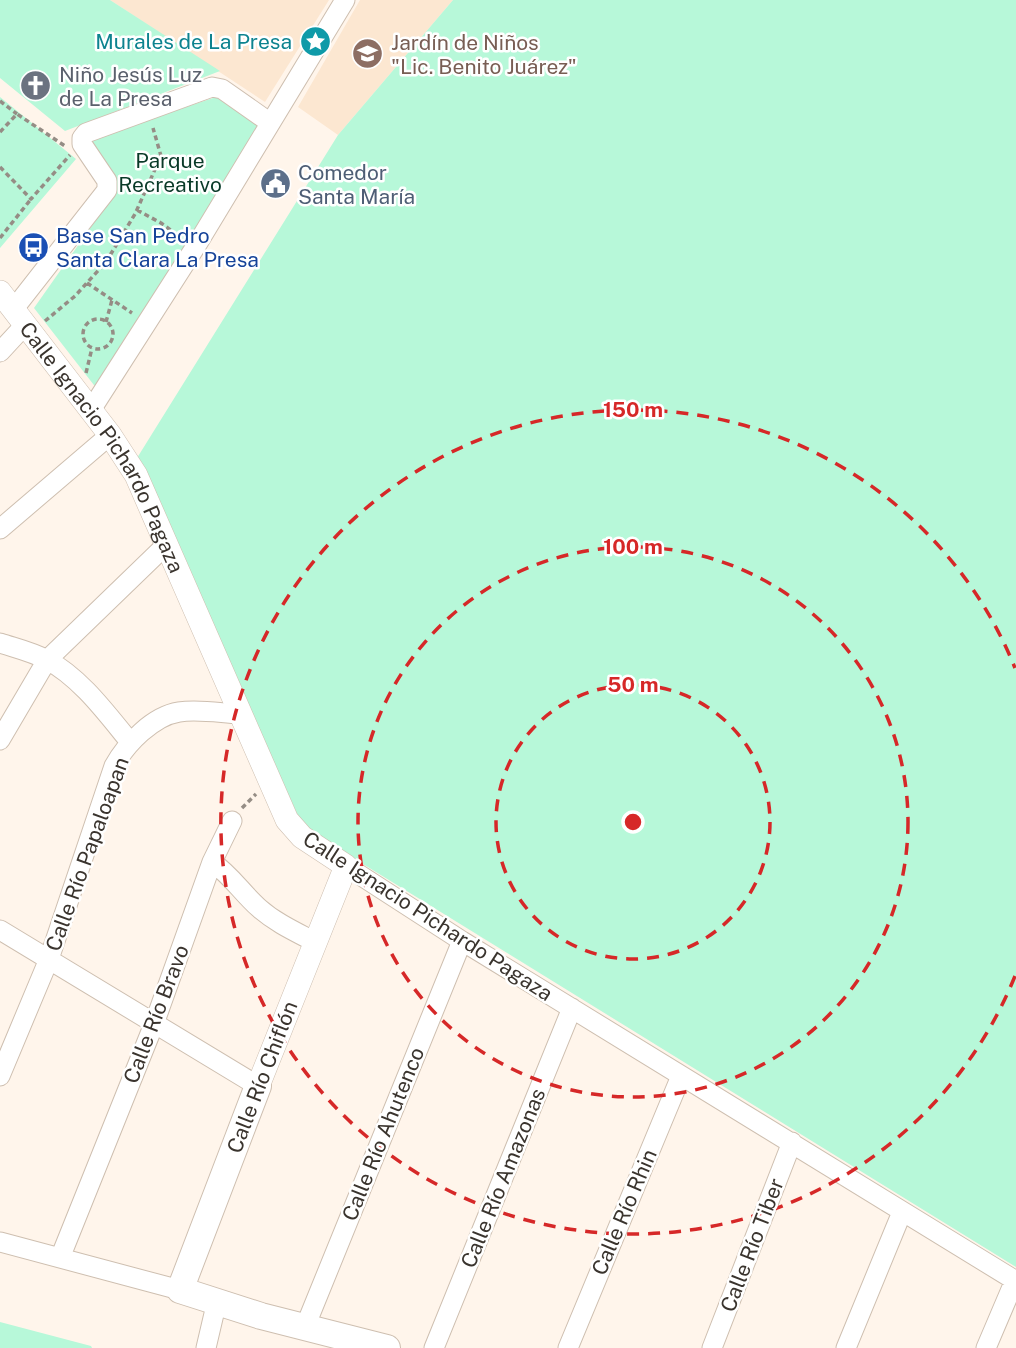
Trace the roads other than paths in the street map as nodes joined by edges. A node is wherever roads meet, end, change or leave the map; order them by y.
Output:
1 (345, 0) edge
2 (269, 121) junction
3 (17, 315) edge
4 (0, 352) edge
5 (91, 410) junction
6 (110, 435) junction
7 (0, 529) edge
8 (166, 544) junction
9 (0, 643) edge
10 (47, 660) junction
11 (239, 714) junction
12 (0, 740) edge
13 (130, 742) junction
14 (232, 821) road end
15 (212, 862) junction
16 (346, 866) junction
17 (0, 930) edge
18 (462, 941) junction
19 (315, 942) junction
20 (49, 958) junction
21 (572, 1008) junction
22 (154, 1024) junction
23 (0, 1076) edge
24 (681, 1076) junction
25 (258, 1086) junction
26 (792, 1142) junction
27 (902, 1212) junction
28 (0, 1242) edge
29 (60, 1258) junction
30 (1016, 1280) edge
31 (180, 1290) junction
32 (217, 1301) junction
33 (305, 1327) junction
34 (205, 1348) edge
35 (387, 1348) edge
36 (434, 1348) edge
37 (568, 1348) edge
38 (712, 1348) edge
39 (846, 1348) edge
40 (986, 1348) edge

1 - 2 street
2 - 3 street
2 - 5 street
3 - 4 street
3 - 5 street, Calle Ignacio Pichardo Pagaza
5 - 6 street, Calle Ignacio Pichardo Pagaza
6 - 7 street
6 - 8 street, Calle Ignacio Pichardo Pagaza
8 - 10 street
8 - 11 street, Calle Ignacio Pichardo Pagaza
9 - 10 street
10 - 12 street
10 - 13 street
11 - 13 street, Calle Río Papaloapan
11 - 16 street, Calle Ignacio Pichardo Pagaza
13 - 20 street, Calle Río Papaloapan
14 - 15 street, Calle Río Bravo
15 - 19 street
15 - 22 street, Calle Río Bravo
16 - 18 street, Calle Ignacio Pichardo Pagaza
16 - 19 street, Calle Río Chiflón
17 - 20 street
18 - 21 street, Calle Ignacio Pichardo Pagaza
18 - 33 street, Calle Río Ahutenco
19 - 25 street, Calle Río Chiflón
20 - 22 street
20 - 23 street, Calle Río Papaloapan
21 - 24 street, Calle Ignacio Pichardo Pagaza
21 - 36 street, Calle Río Amazonas
22 - 25 street
22 - 29 street, Calle Río Bravo
24 - 26 street, Calle Ignacio Pichardo Pagaza
24 - 37 street, Calle Río Rhin
25 - 31 main road, Calle Río Chiflón
26 - 27 street, Calle Ignacio Pichardo Pagaza
26 - 38 street, Calle Río Tiber
27 - 30 street, Calle Ignacio Pichardo Pagaza
27 - 39 street
28 - 29 street
29 - 31 street
30 - 40 street
31 - 32 main road
32 - 33 main road
32 - 34 street
33 - 35 main road

